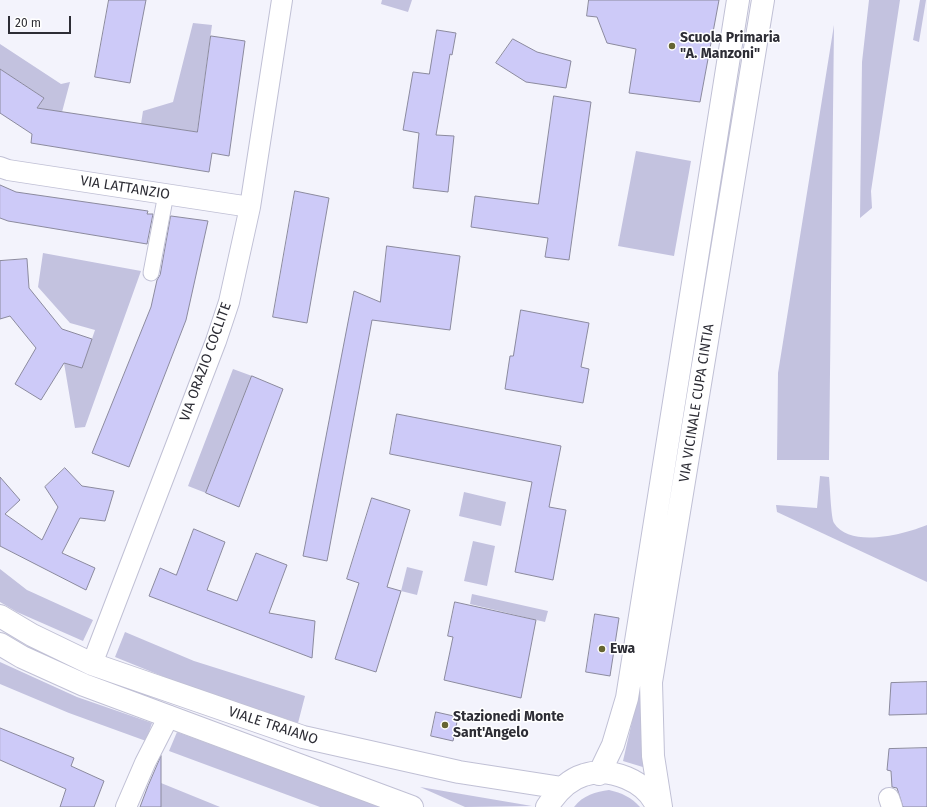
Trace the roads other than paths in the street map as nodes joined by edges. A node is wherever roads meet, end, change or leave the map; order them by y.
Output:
1 (282, 0) edge
2 (738, 0) edge
3 (763, 0) edge
4 (0, 167) edge
5 (166, 194) junction
6 (250, 207) junction
7 (151, 273) dead end
8 (0, 616) edge
9 (0, 644) edge
10 (92, 664) junction
11 (84, 685) junction
12 (179, 695) junction
13 (169, 716) junction
14 (599, 774) junction
15 (562, 788) junction
16 (126, 807) edge
17 (412, 807) edge
18 (547, 807) edge
19 (657, 807) edge
20 (661, 807) edge

1 - 6 street, VIA ORAZIO COCLITE
2 - 14 main road, VIA VICINALE CUPA CINTIA
3 - 20 main road, VIA VICINALE CUPA CINTIA
4 - 5 street, VIA LATTANZIO
5 - 6 street, VIA LATTANZIO
5 - 7 street
6 - 10 street, VIA ORAZIO COCLITE
8 - 10 main road, VIALE TRAIANO
9 - 11 main road, VIALE TRAIANO
10 - 11 main road
10 - 12 main road, VIALE TRAIANO
11 - 13 main road, VIALE TRAIANO
12 - 13 main road
12 - 15 main road, VIALE TRAIANO
13 - 16 street
13 - 17 main road, VIALE TRAIANO
14 - 15 main road
14 - 19 main road
15 - 18 main road

